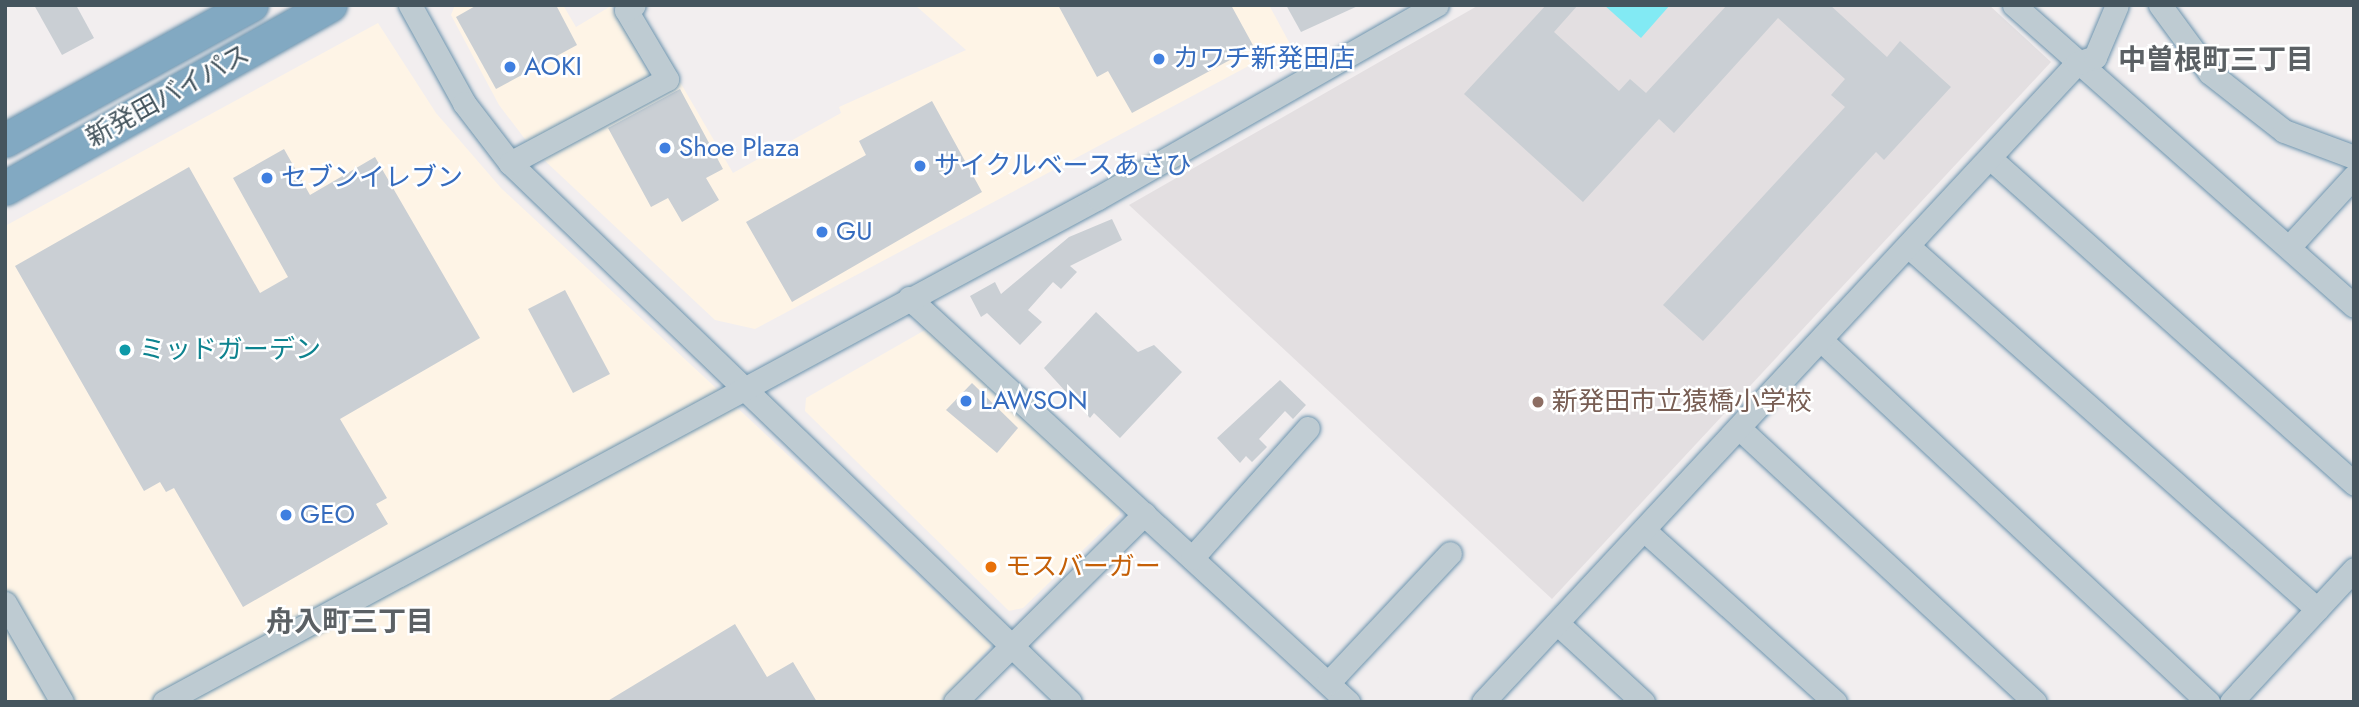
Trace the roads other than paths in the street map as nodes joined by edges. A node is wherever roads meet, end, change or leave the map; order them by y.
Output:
1 (251, 5) edge
2 (330, 5) edge
3 (410, 5) edge
4 (634, 5) edge
5 (1437, 5) edge
6 (2014, 5) edge
7 (2118, 5) edge
8 (2160, 5) edge
9 (2077, 63) junction
10 (5, 140) edge
11 (2354, 157) edge
12 (1990, 158) junction
13 (510, 163) junction
14 (2354, 176) edge
15 (5, 188) edge
16 (1908, 246) junction
17 (2289, 247) junction
18 (909, 298) junction
19 (2354, 306) edge
20 (1822, 341) junction
21 (738, 388) junction
22 (1308, 428) dead end
23 (1739, 428) junction
24 (2354, 484) edge
25 (1144, 514) junction
26 (1644, 530) junction
27 (1450, 553) dead end
28 (1192, 558) junction
29 (2354, 569) edge
30 (5, 603) edge
31 (2317, 609) junction
32 (1557, 623) junction
33 (1009, 644) junction
34 (1328, 683) junction
35 (62, 702) edge
36 (164, 702) edge
37 (955, 702) edge
38 (1070, 702) edge
39 (1348, 702) edge
40 (1483, 702) edge
41 (1643, 702) edge
42 (1836, 702) edge
43 (2035, 702) edge
44 (2208, 702) edge
45 (2231, 702) edge

1 - 10 highway, 新発田バイパス
2 - 15 highway, 新発田バイパス
3 - 13 street
4 - 13 street
5 - 18 street
6 - 9 street
7 - 9 street
8 - 11 street
9 - 12 street
9 - 17 street
12 - 16 street
12 - 24 street
13 - 21 street
14 - 17 street
16 - 20 street
16 - 31 street
17 - 19 street
18 - 21 street
18 - 25 street
20 - 23 street
20 - 44 street
21 - 33 street
21 - 36 street
22 - 28 street
23 - 26 street
23 - 43 street
25 - 28 street
25 - 33 street
26 - 32 street
26 - 42 street
27 - 34 street
28 - 34 street
29 - 31 street
30 - 35 street
31 - 45 street
32 - 40 street
32 - 41 street
33 - 37 street
33 - 38 street
34 - 39 street

